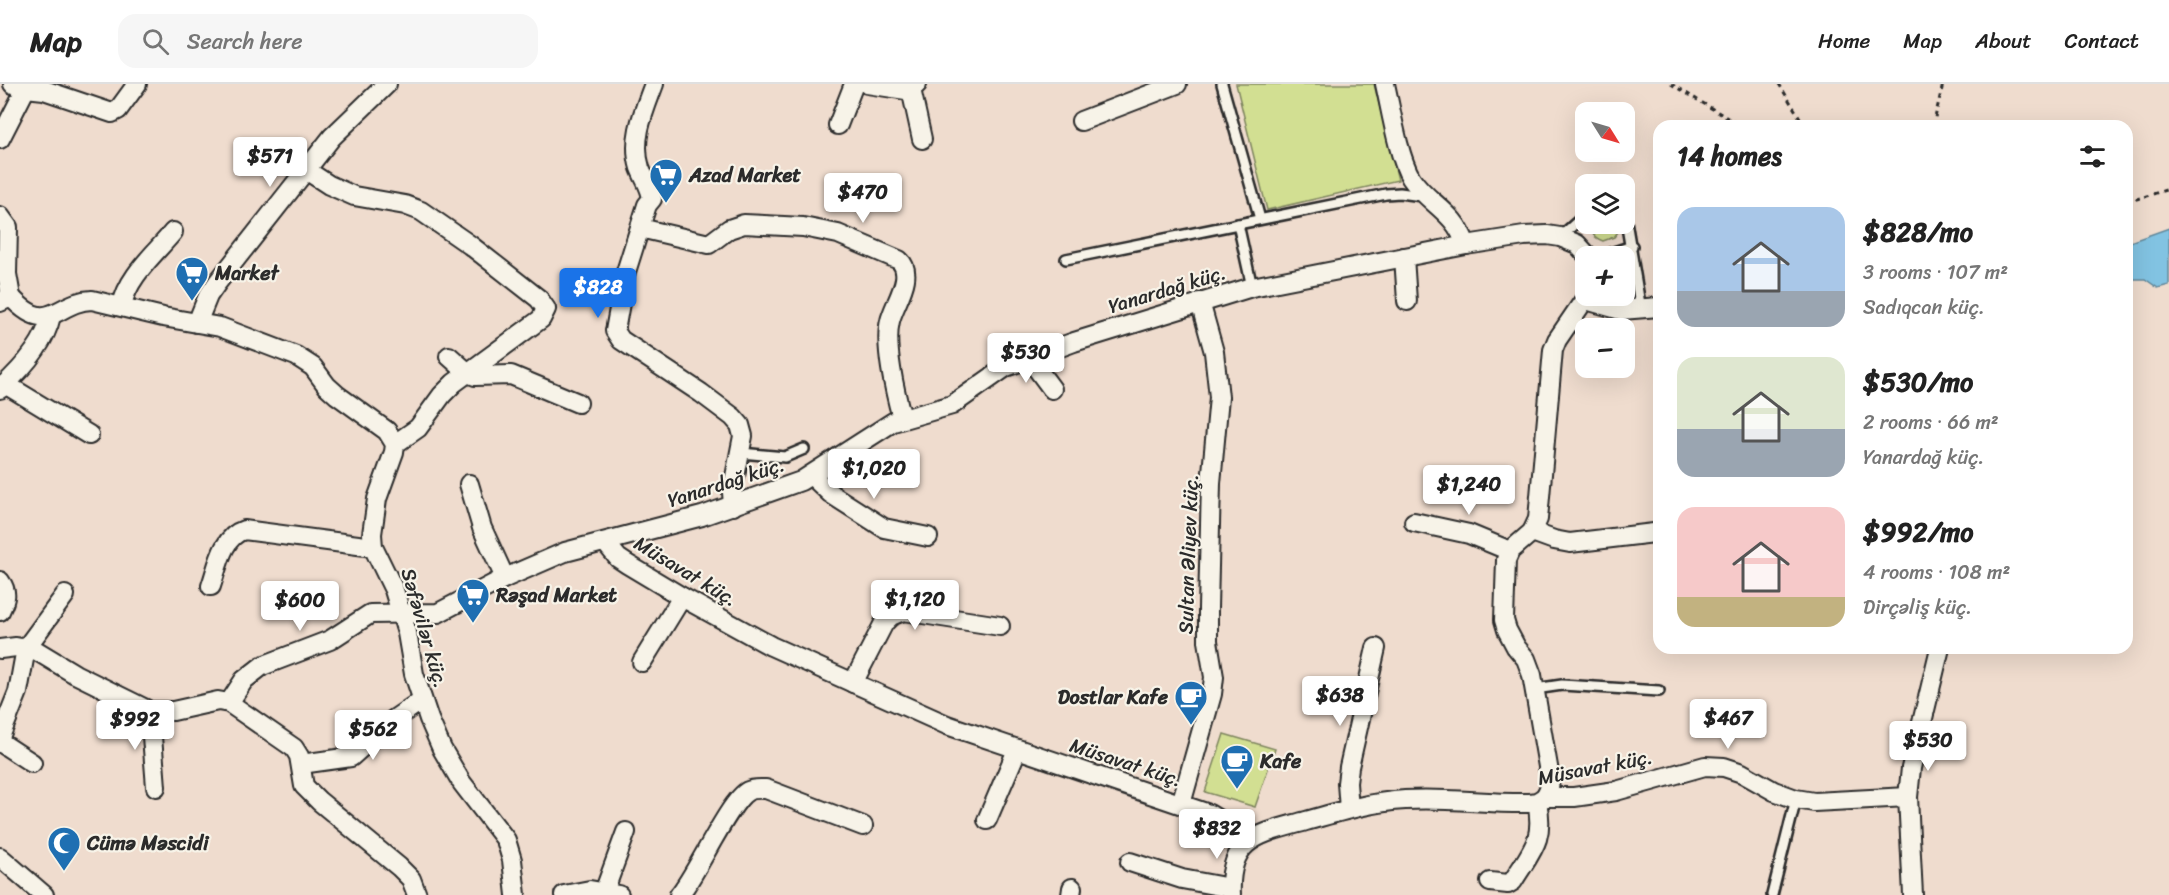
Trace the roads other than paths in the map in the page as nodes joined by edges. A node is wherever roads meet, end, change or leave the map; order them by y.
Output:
1 (137, 84) edge
2 (387, 84) edge
3 (654, 84) edge
4 (854, 84) edge
5 (867, 84) edge
6 (1177, 84) edge
7 (1222, 84) edge
8 (1385, 84) edge
9 (20, 86) edge
10 (914, 87) edge
11 (1081, 121) dead end
12 (838, 125) dead end
13 (0, 139) edge
14 (922, 139) dead end
15 (306, 170) junction
16 (1428, 196) junction
17 (0, 216) edge
18 (1260, 219) junction
19 (1238, 224) junction
20 (1575, 224) edge
21 (640, 228) junction
22 (173, 232) dead end
23 (1629, 234) edge
24 (1560, 237) junction
25 (1466, 245) junction
26 (1579, 246) edge
27 (1632, 246) edge
28 (1404, 257) junction
29 (1066, 259) dead end
30 (1635, 267) edge
31 (1252, 287) junction
32 (6, 300) edge
33 (1407, 301) dead end
34 (1200, 302) junction
35 (122, 306) junction
36 (1580, 306) edge
37 (1604, 306) edge
38 (1653, 308) edge
39 (1641, 310) junction
40 (51, 316) junction
41 (197, 322) junction
42 (449, 356) dead end
43 (1029, 358) junction
44 (468, 373) junction
45 (3, 387) edge
46 (1052, 388) dead end
47 (578, 404) dead end
48 (902, 418) junction
49 (89, 435) dead end
50 (394, 444) junction
51 (804, 449) dead end
52 (741, 453) junction
53 (812, 476) junction
54 (469, 484) dead end
55 (734, 506) junction
56 (1414, 522) dead end
57 (1532, 532) junction
58 (1653, 533) edge
59 (928, 537) dead end
60 (605, 542) junction
61 (373, 547) junction
62 (1510, 550) junction
63 (505, 578) junction
64 (0, 581) edge
65 (211, 586) dead end
66 (65, 595) dead end
67 (682, 597) junction
68 (0, 611) edge
69 (401, 612) junction
70 (1000, 626) dead end
71 (26, 648) junction
72 (1376, 648) dead end
73 (0, 649) edge
74 (1939, 654) edge
75 (642, 662) dead end
76 (853, 683) junction
77 (1535, 689) junction
78 (1659, 691) dead end
79 (422, 700) junction
80 (229, 704) junction
81 (150, 711) junction
82 (0, 737) edge
83 (0, 742) edge
84 (1017, 750) junction
85 (32, 763) dead end
86 (301, 764) junction
87 (156, 787) dead end
88 (1908, 797) junction
89 (1541, 799) junction
90 (1796, 799) junction
91 (1181, 804) junction
92 (1349, 809) junction
93 (987, 820) dead end
94 (863, 826) dead end
95 (626, 832) dead end
96 (1248, 842) junction
97 (0, 857) edge
98 (1130, 862) dead end
99 (1490, 882) dead end
100 (1230, 892) edge
101 (612, 893) edge
102 (44, 895) edge
103 (417, 895) edge
104 (516, 895) edge
105 (564, 895) edge
106 (680, 895) edge
107 (1772, 895) edge
108 (1913, 895) edge

1 - 9 street
2 - 15 street
3 - 21 street
4 - 12 street
5 - 10 street
6 - 11 street
7 - 18 lane
8 - 16 street
9 - 13 street
10 - 14 street
15 - 41 street
15 - 44 street
16 - 18 lane
16 - 25 street
17 - 32 street
18 - 19 lane
19 - 29 lane
19 - 31 lane
20 - 24 lane
21 - 48 street
21 - 52 street
22 - 35 street
23 - 27 lane
24 - 25 street, Yanardağ küç.
24 - 26 street
25 - 28 street, Yanardağ küç.
28 - 31 street, Yanardağ küç.
28 - 33 street
30 - 39 lane
31 - 34 street, Yanardağ küç.
32 - 40 street
34 - 43 street, Yanardağ küç.
34 - 91 street, Sultan Əliyev küç.
35 - 40 street
35 - 41 street
36 - 57 street
37 - 39 street
38 - 39 street
40 - 45 street
41 - 50 street
42 - 44 street
43 - 46 street
43 - 48 street, Yanardağ küç.
44 - 47 street
44 - 50 street
45 - 49 street
48 - 53 street, Yanardağ küç.
50 - 61 street
51 - 52 lane
52 - 55 street
53 - 55 street, Yanardağ küç.
53 - 59 street
54 - 63 street
55 - 60 street, Yanardağ küç.
56 - 62 street
57 - 58 street
57 - 62 street
60 - 63 street, Yanardağ küç.
60 - 67 street, Müsavat küç.
61 - 65 street
61 - 69 street, Səfəvilər küç.
62 - 77 street
63 - 69 street, Yanardağ küç.
64 - 68 street
66 - 71 street
67 - 75 street
67 - 76 street, Müsavat küç.
69 - 79 street, Səfəvilər küç.
69 - 80 street, Yanardağ küç.
70 - 76 street
71 - 73 street
71 - 81 street
71 - 82 street
72 - 92 street
74 - 88 street
76 - 84 street, Müsavat küç.
77 - 78 lane
77 - 89 street
79 - 86 street
79 - 104 street, Səfəvilər küç.
80 - 81 street
80 - 86 street
81 - 87 street
83 - 85 street
84 - 91 street, Müsavat küç.
84 - 93 street
86 - 103 street
88 - 90 street, Müsavat küç.
88 - 108 street
89 - 90 street, Müsavat küç.
89 - 92 street, Müsavat küç.
89 - 99 street
90 - 107 lane
91 - 96 street, Müsavat küç.
92 - 96 street, Müsavat küç.
94 - 106 street
95 - 101 street
96 - 100 street
97 - 102 street
98 - 100 street
101 - 105 street

